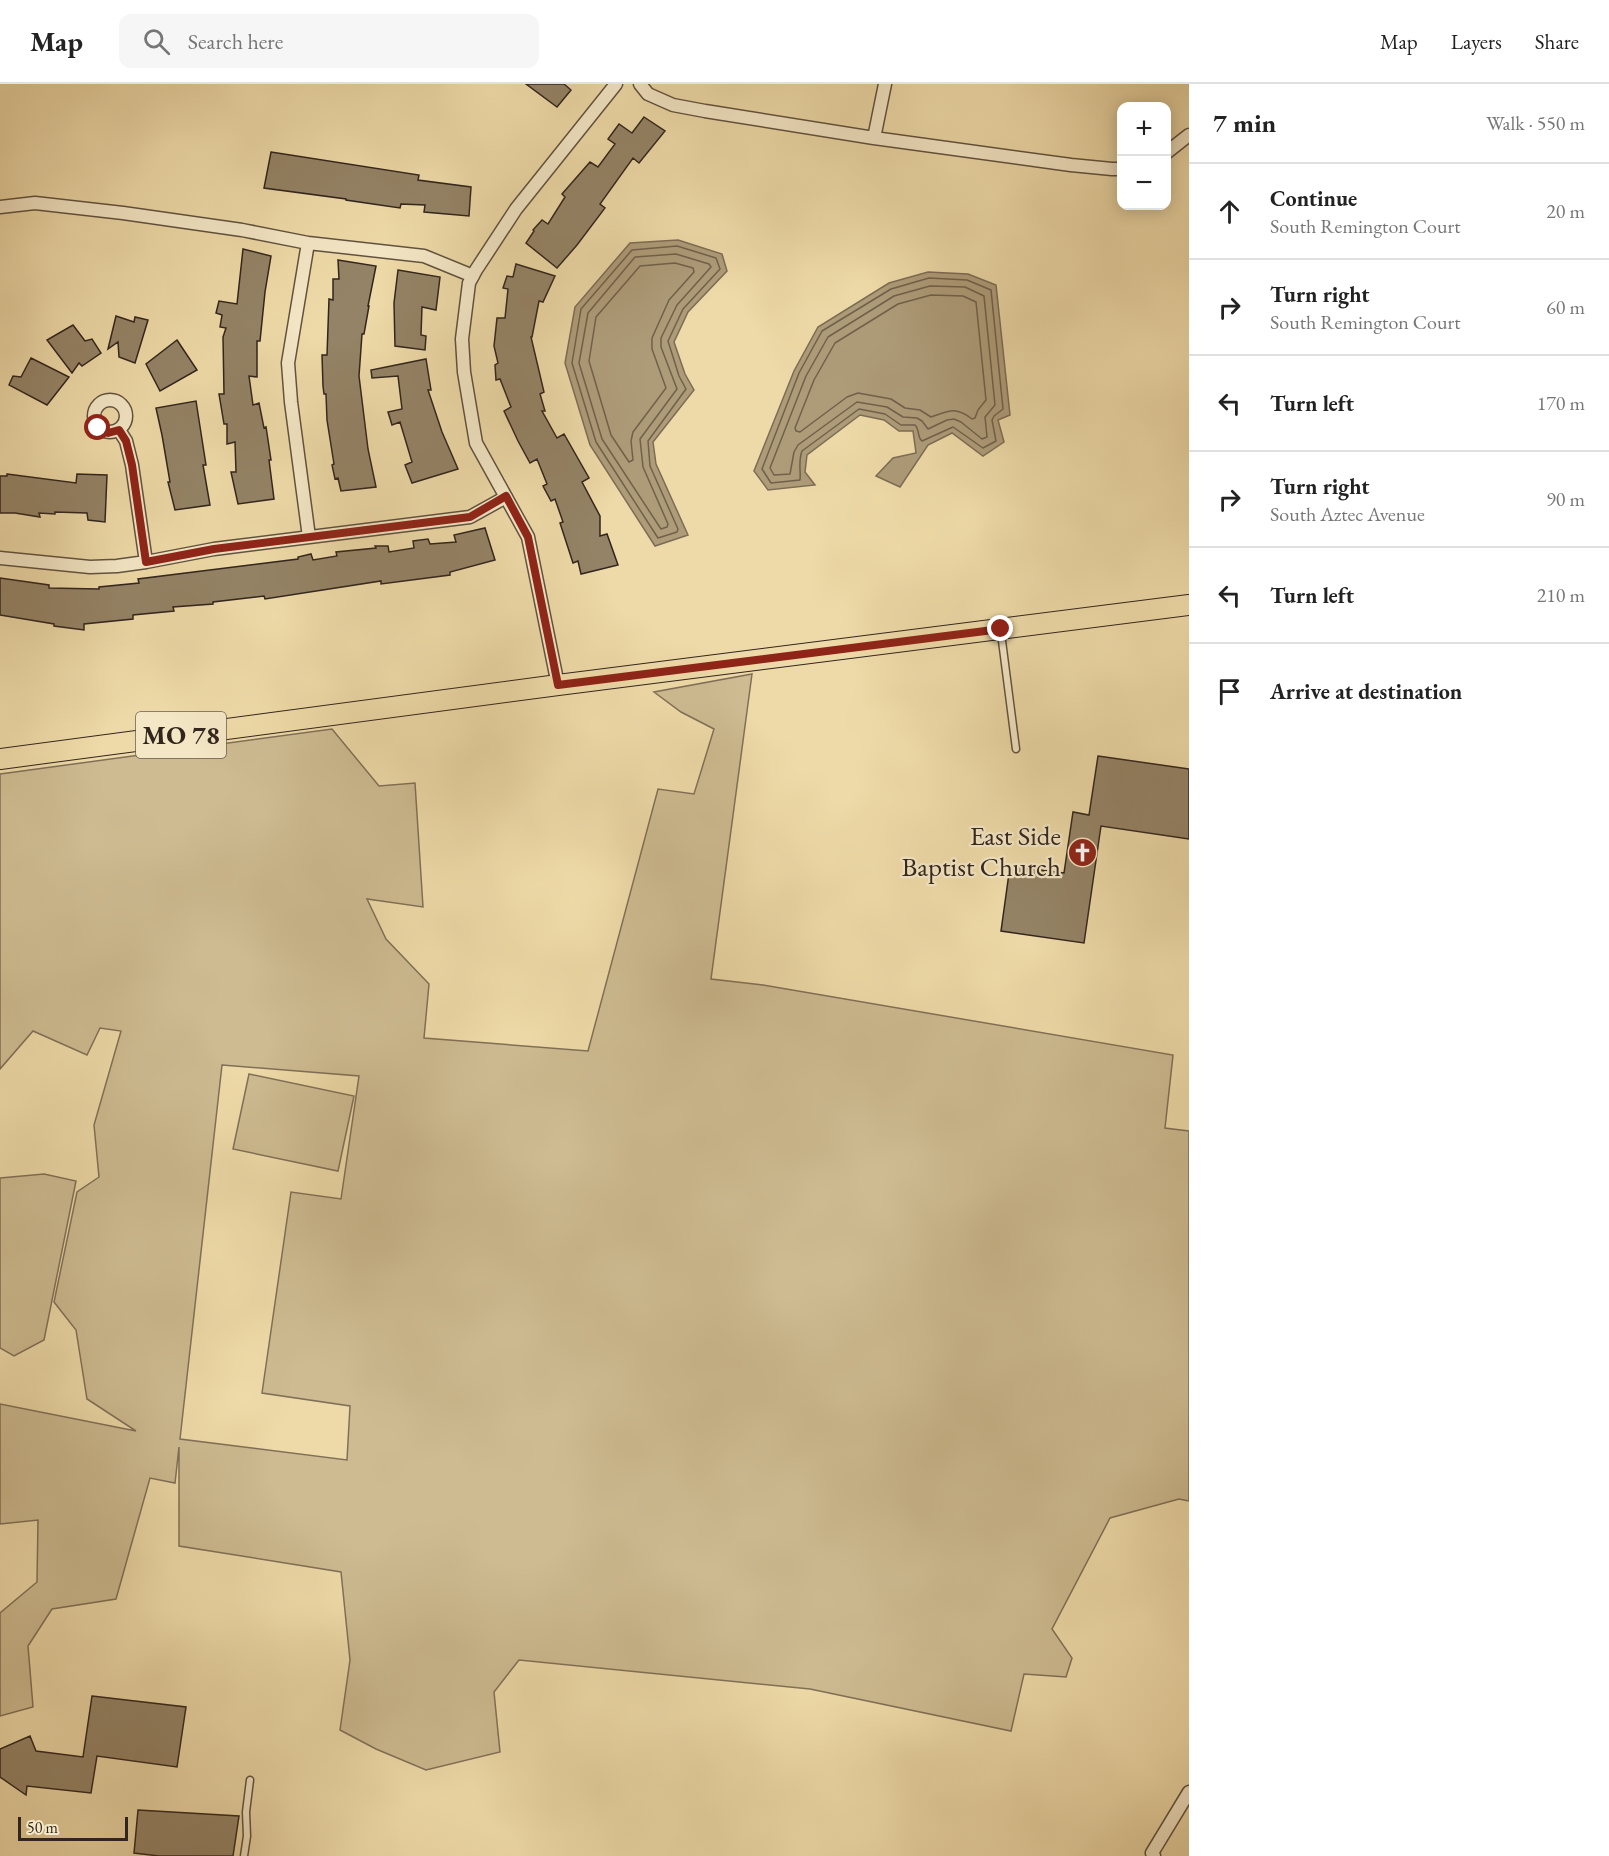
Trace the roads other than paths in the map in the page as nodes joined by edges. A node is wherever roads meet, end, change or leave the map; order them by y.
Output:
1 (616, 84) edge
2 (640, 84) edge
3 (885, 84) edge
4 (1189, 135) edge
5 (874, 138) junction
6 (1171, 150) edge
7 (1117, 170) edge
8 (0, 207) edge
9 (308, 243) junction
10 (473, 276) junction
11 (119, 430) dead end
12 (506, 496) junction
13 (309, 537) junction
14 (0, 558) edge
15 (146, 562) junction
16 (1189, 605) edge
17 (1001, 629) junction
18 (558, 685) junction
19 (1017, 749) dead end
20 (0, 759) edge
21 (250, 1780) dead end
22 (1189, 1792) edge
23 (244, 1856) edge
24 (1154, 1856) edge

1 - 10 street
2 - 5 street
3 - 5 street
4 - 6 street
5 - 7 street
8 - 9 street
9 - 10 street
9 - 13 street
10 - 12 street
11 - 15 street
12 - 13 street
12 - 18 street
13 - 15 street
14 - 15 street
16 - 17 main road, MO 78
17 - 18 main road, MO 78
17 - 19 lane
18 - 20 main road, MO 78
21 - 23 lane
22 - 24 street

